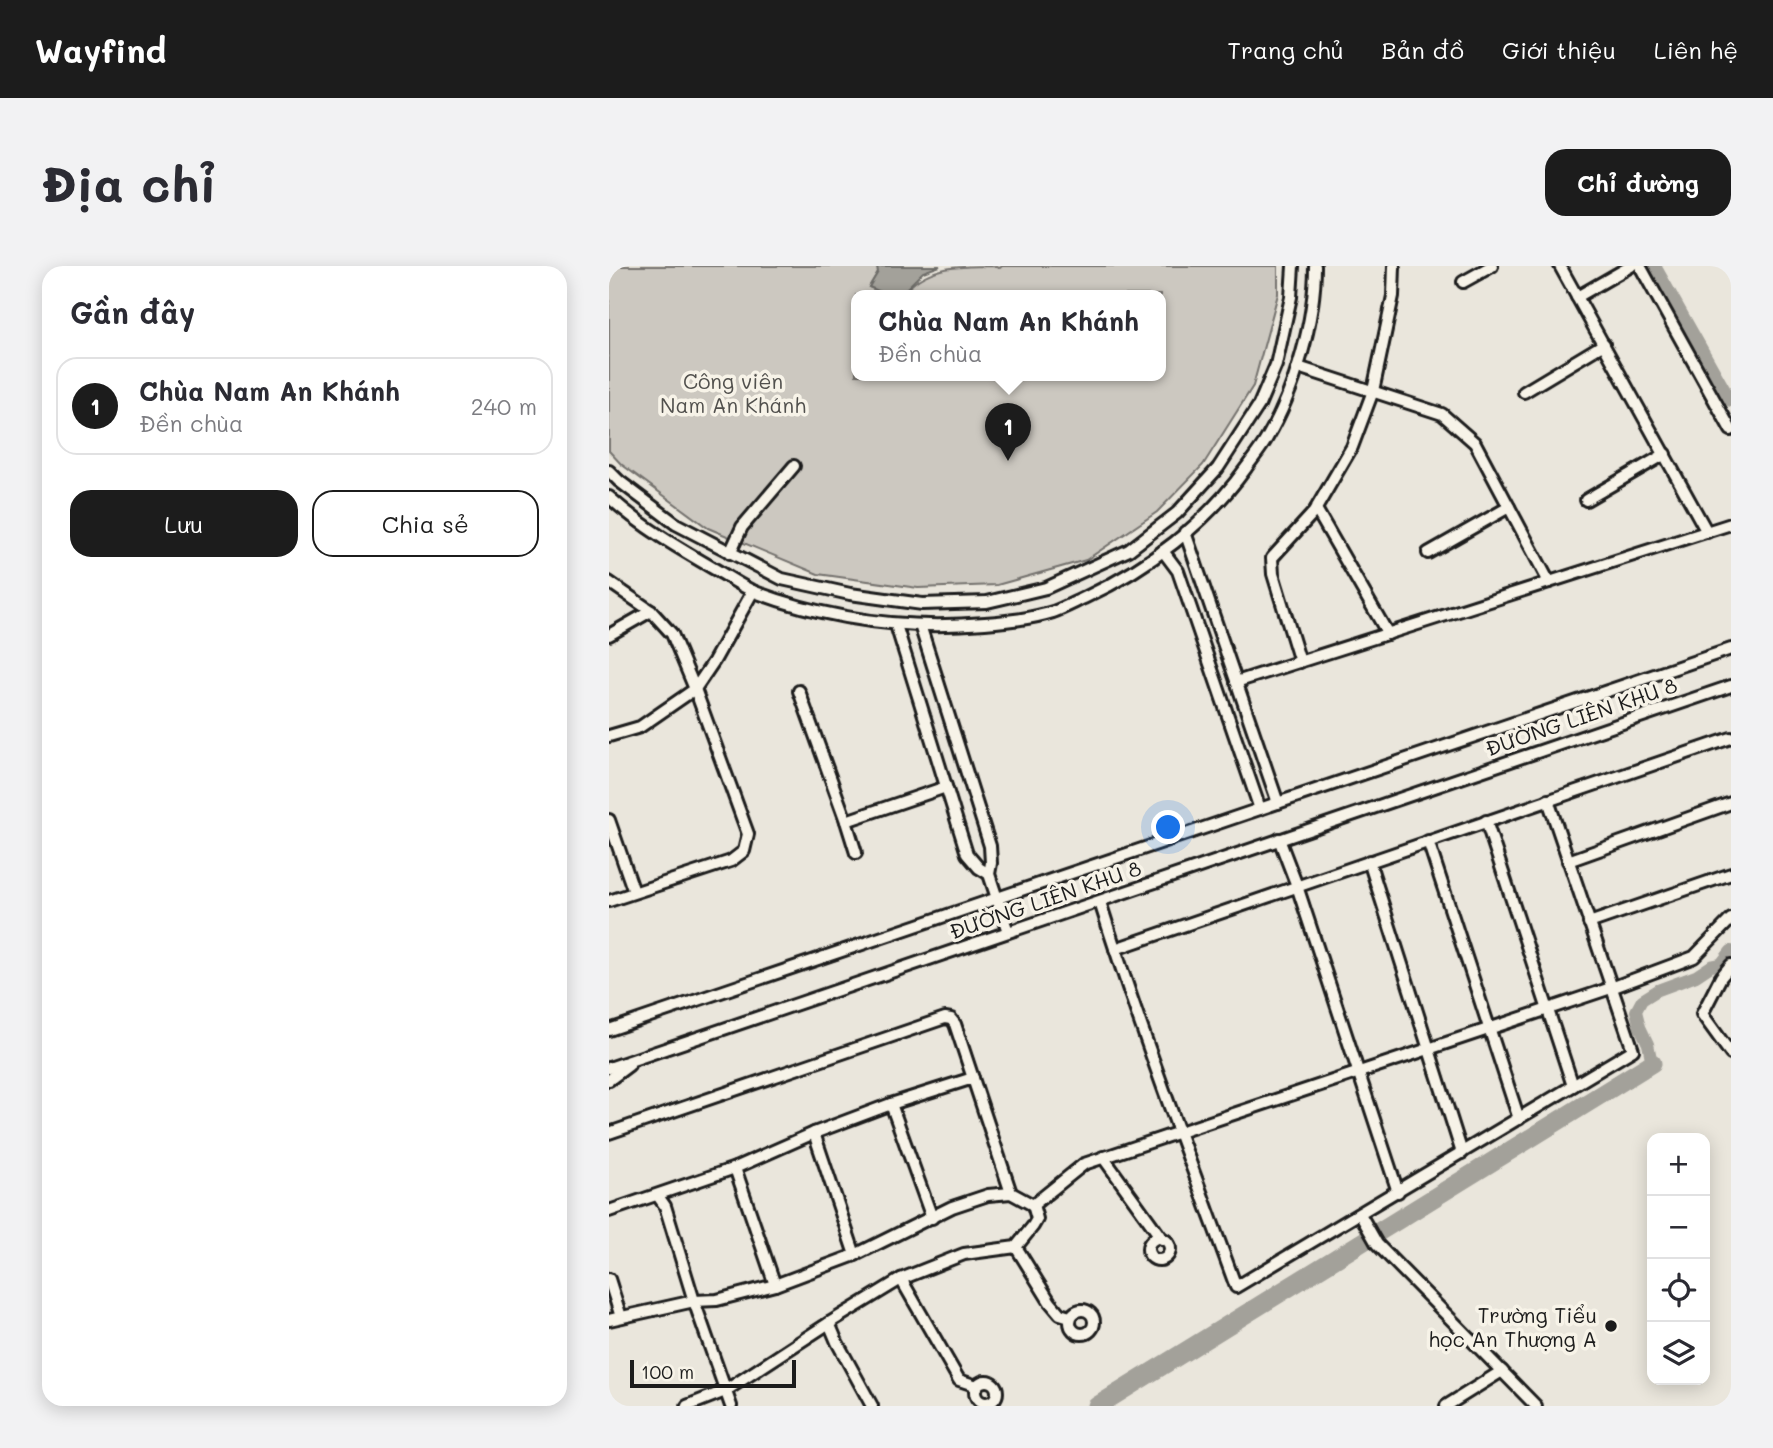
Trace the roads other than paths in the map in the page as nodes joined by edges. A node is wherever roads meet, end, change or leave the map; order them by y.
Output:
1 (1293, 266) edge
2 (1315, 266) edge
3 (1394, 266) edge
4 (1492, 266) edge
5 (1560, 266) edge
6 (1631, 266) edge
7 (1640, 266) edge
8 (1463, 282) dead end
9 (1577, 297) junction
10 (1604, 344) junction
11 (1298, 367) junction
12 (1373, 391) junction
13 (1524, 392) dead end
14 (1731, 430) edge
15 (1665, 454) junction
16 (794, 466) dead end
17 (609, 471) edge
18 (609, 497) edge
19 (1586, 500) dead end
20 (1509, 507) junction
21 (1316, 509) junction
22 (1731, 524) edge
23 (1707, 532) junction
24 (1185, 533) junction
25 (1163, 551) junction
26 (730, 553) junction
27 (1428, 553) dead end
28 (609, 582) edge
29 (1549, 582) junction
30 (1046, 588) junction
31 (753, 591) junction
32 (651, 611) junction
33 (1054, 611) junction
34 (897, 625) junction
35 (920, 625) junction
36 (1388, 634) junction
37 (609, 635) edge
38 (1221, 639) junction
39 (1203, 644) junction
40 (927, 649) junction
41 (1731, 649) edge
42 (906, 655) junction
43 (1300, 662) junction
44 (1236, 682) junction
45 (1731, 686) edge
46 (695, 690) junction
47 (799, 691) dead end
48 (952, 728) junction
49 (930, 734) junction
50 (609, 736) edge
51 (1731, 738) edge
52 (946, 788) junction
53 (1548, 800) junction
54 (1278, 803) junction
55 (1731, 803) edge
56 (1260, 809) junction
57 (609, 820) edge
58 (846, 821) junction
59 (1486, 821) junction
60 (1279, 839) junction
61 (1428, 841) junction
62 (856, 853) dead end
63 (1369, 861) junction
64 (1568, 861) junction
65 (989, 874) junction
66 (1731, 874) edge
67 (1297, 886) junction
68 (634, 892) junction
69 (997, 898) junction
70 (609, 901) edge
71 (1100, 902) junction
72 (1731, 919) edge
73 (1589, 923) junction
74 (1008, 932) junction
75 (1115, 949) junction
76 (1731, 965) edge
77 (1726, 974) edge
78 (1611, 988) junction
79 (1548, 1009) junction
80 (1490, 1028) junction
81 (609, 1030) edge
82 (1429, 1049) junction
83 (1731, 1054) edge
84 (636, 1059) junction
85 (609, 1069) edge
86 (1358, 1073) junction
87 (973, 1078) junction
88 (609, 1080) edge
89 (1573, 1086) junction
90 (891, 1104) junction
91 (1519, 1119) junction
92 (1179, 1132) junction
93 (609, 1133) edge
94 (814, 1133) junction
95 (1462, 1153) junction
96 (1103, 1157) junction
97 (735, 1168) junction
98 (1398, 1192) junction
99 (1011, 1193) junction
100 (657, 1196) junction
101 (1033, 1205) junction
102 (609, 1211) edge
103 (1360, 1215) junction
104 (932, 1218) junction
105 (1162, 1239) dead end
106 (1016, 1247) junction
107 (855, 1255) junction
108 (609, 1279) edge
109 (901, 1279) junction
110 (775, 1285) junction
111 (694, 1301) junction
112 (621, 1317) junction
113 (1070, 1317) dead end
114 (609, 1320) edge
115 (829, 1324) junction
116 (1502, 1371) junction
117 (977, 1386) dead end
118 (725, 1391) junction
119 (1449, 1405) edge
120 (687, 1406) edge
121 (731, 1406) edge
122 (873, 1406) edge
123 (1536, 1406) edge

1 - 30 street
2 - 11 street
3 - 12 street
4 - 8 street
5 - 9 street
6 - 9 street
7 - 14 street
9 - 10 street
10 - 13 street
10 - 15 street
11 - 12 street
11 - 24 street
12 - 20 street
12 - 21 street
15 - 19 street
15 - 23 street
16 - 26 street
17 - 26 street
18 - 31 street
20 - 27 street
20 - 29 street
21 - 36 street
21 - 43 street
22 - 23 street
23 - 29 street
24 - 25 street
24 - 38 street
25 - 33 street
25 - 39 street
26 - 30 street
28 - 32 street
29 - 36 street
30 - 33 street
31 - 34 street
31 - 46 street
32 - 37 street
32 - 46 street
33 - 35 street
34 - 35 street
34 - 42 street
35 - 40 street
36 - 43 street
38 - 39 street
38 - 44 street
39 - 56 street
40 - 42 street
40 - 48 street
41 - 54 street, ĐƯỜNG LIÊN KHU 8
42 - 49 street
43 - 44 street
44 - 54 street
45 - 60 street, ĐƯỜNG LIÊN KHU 8
46 - 50 street
46 - 68 street
47 - 58 street
48 - 49 street
48 - 65 street
49 - 52 street
51 - 53 street
52 - 58 street
52 - 65 street
53 - 59 street
53 - 64 street
54 - 56 street, ĐƯỜNG LIÊN KHU 8
55 - 64 street
56 - 69 street, ĐƯỜNG LIÊN KHU 8
57 - 68 street
58 - 62 street
59 - 61 street
59 - 79 street
60 - 67 street
60 - 71 street, ĐƯỜNG LIÊN KHU 8
61 - 63 street
61 - 80 street
63 - 67 street
63 - 82 street
64 - 73 street
65 - 69 street
66 - 73 street
67 - 75 street
67 - 86 street
68 - 70 street
69 - 74 street
69 - 81 street, ĐƯỜNG LIÊN KHU 8
71 - 74 street, ĐƯỜNG LIÊN KHU 8
71 - 75 street
72 - 78 street
73 - 78 street
74 - 84 street, ĐƯỜNG LIÊN KHU 8
75 - 92 street
76 - 77 street
77 - 83 street
78 - 79 street
78 - 89 street
79 - 80 street
79 - 89 street
80 - 82 street
80 - 91 street
82 - 86 street
82 - 95 street
84 - 85 street, ĐƯỜNG LIÊN KHU 8
84 - 88 street
86 - 92 street
86 - 98 street
87 - 90 street
87 - 93 street
87 - 99 street
89 - 91 street
90 - 94 street
90 - 104 street
91 - 95 street
92 - 96 street
92 - 103 street
94 - 97 street
94 - 107 street
95 - 98 street
96 - 101 street
96 - 105 street
97 - 100 street
97 - 110 street
98 - 103 street
99 - 101 street
99 - 104 street
100 - 102 street
100 - 111 street
101 - 106 street
103 - 116 street
104 - 107 street
106 - 109 street
106 - 113 street
107 - 110 street
108 - 112 street
109 - 115 street
109 - 117 street
110 - 111 street
111 - 112 street
111 - 118 street
112 - 114 street
115 - 118 street
115 - 122 street
116 - 119 street
116 - 123 street
118 - 120 street
118 - 121 street

